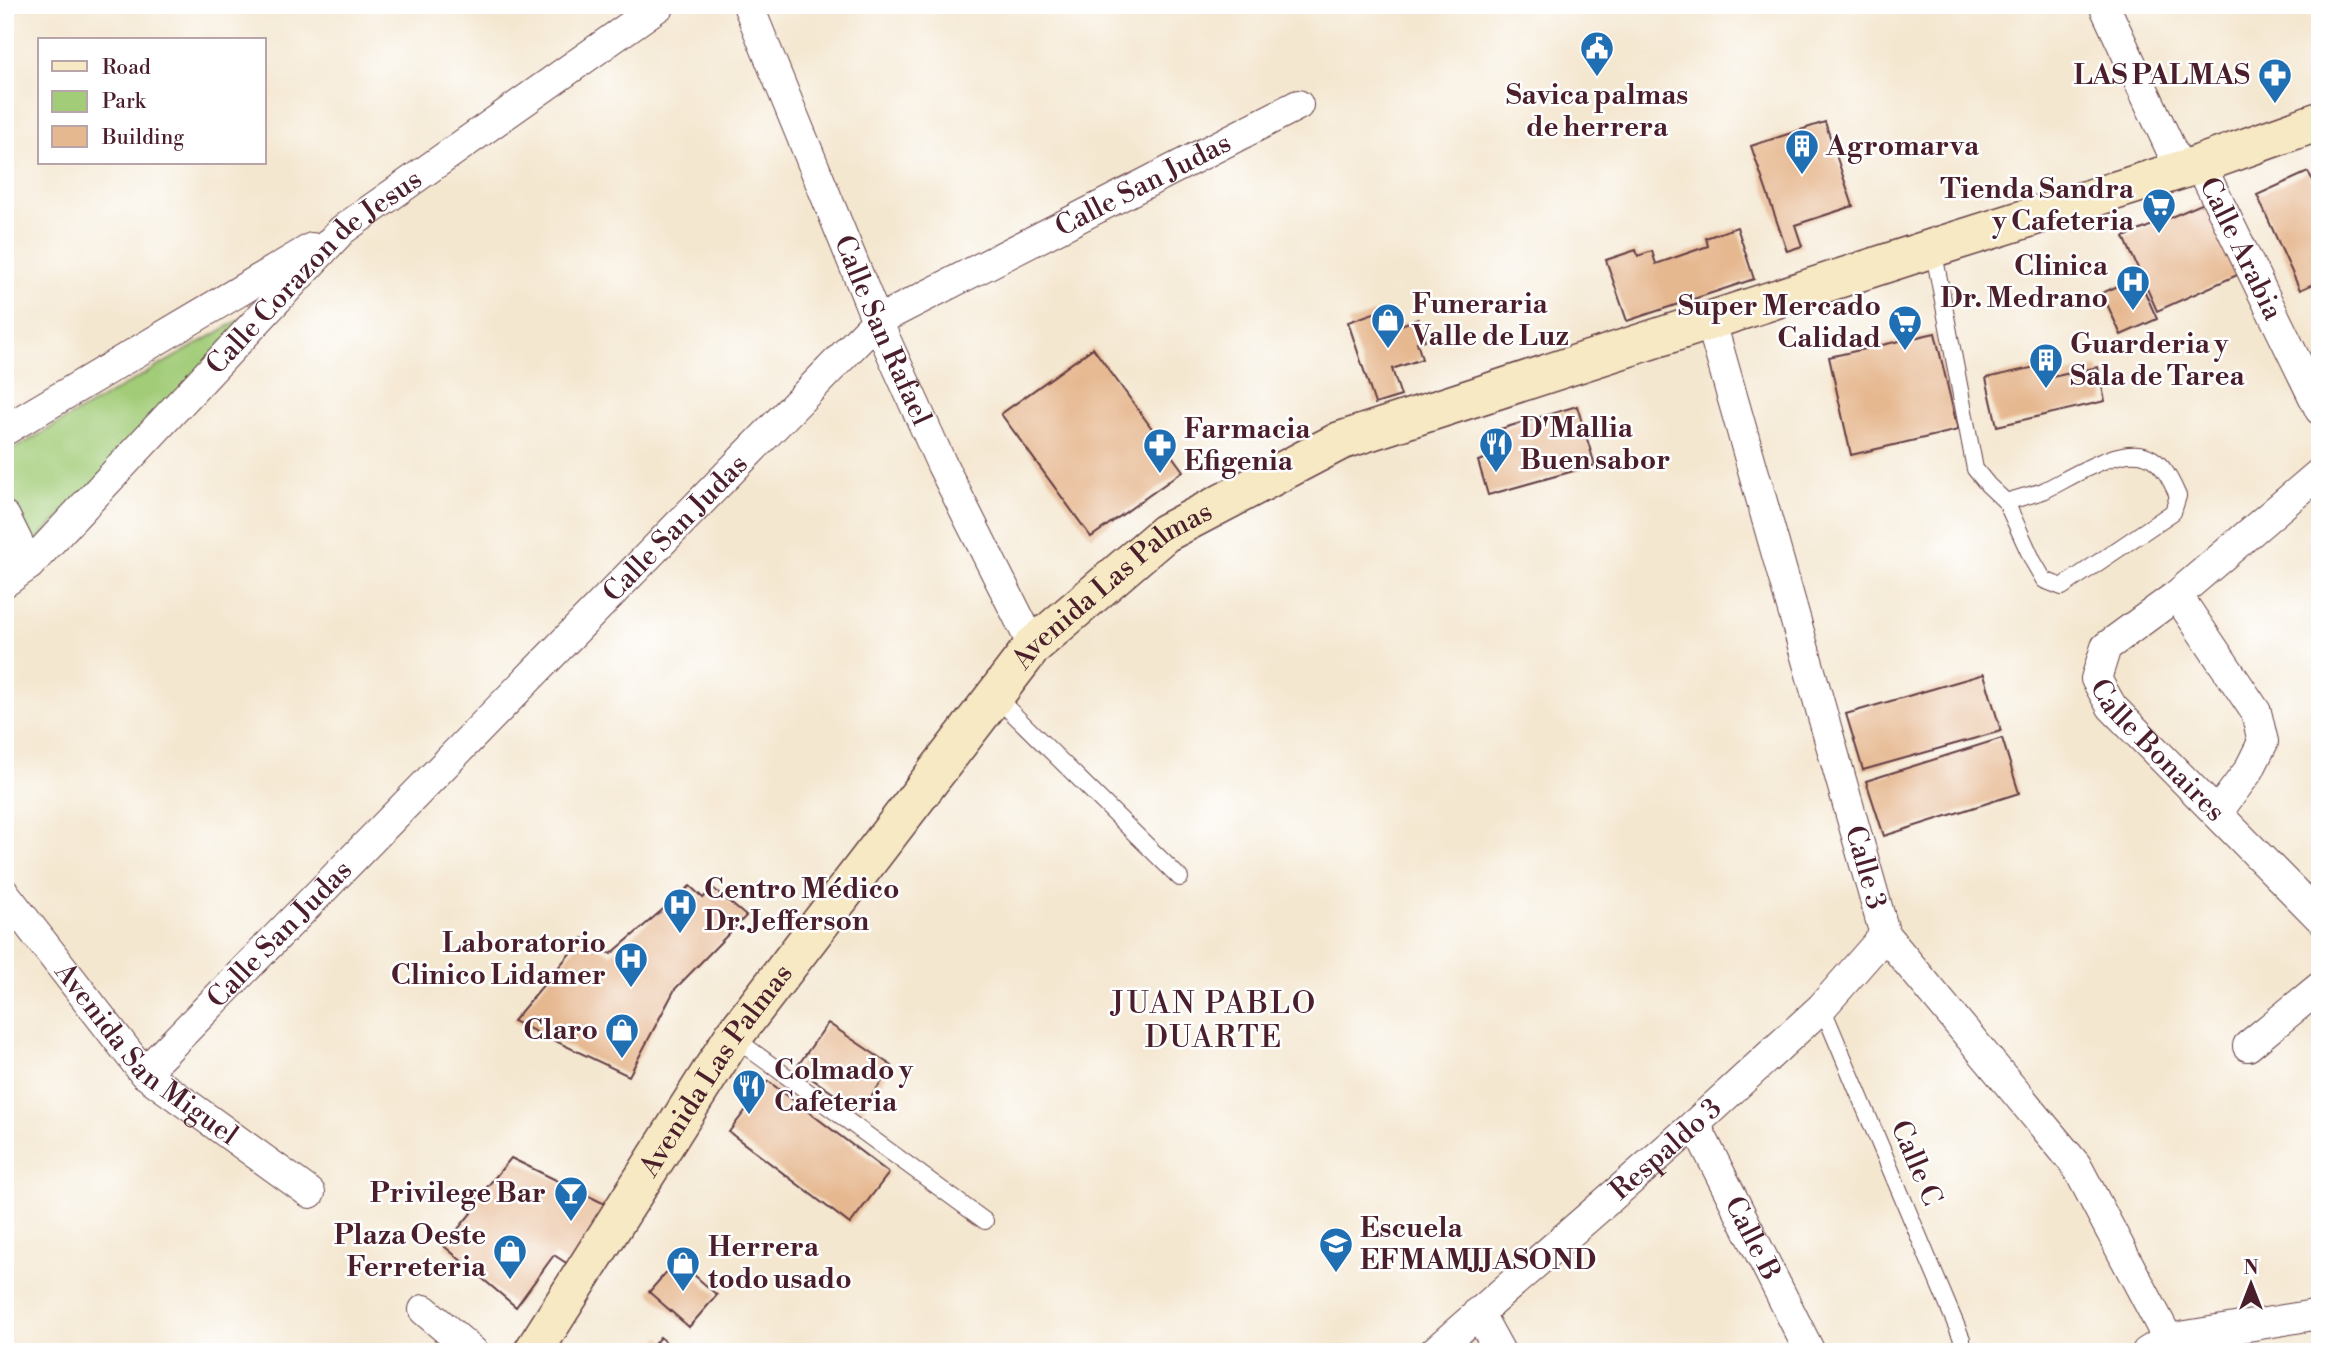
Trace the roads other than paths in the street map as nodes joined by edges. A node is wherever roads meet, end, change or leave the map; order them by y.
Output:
1 (660, 5) edge
2 (748, 5) edge
3 (2104, 5) edge
4 (1298, 105) dead end
5 (2320, 121) edge
6 (2190, 167) junction
7 (342, 230) junction
8 (1933, 248) junction
9 (877, 321) junction
10 (1712, 322) junction
11 (2320, 410) edge
12 (5, 430) edge
13 (2320, 473) edge
14 (2006, 502) junction
15 (5, 517) edge
16 (17, 574) edge
17 (2177, 595) junction
18 (1033, 646) junction
19 (995, 696) junction
20 (2217, 813) junction
21 (1180, 878) dead end
22 (5, 894) edge
23 (2320, 918) edge
24 (1885, 935) junction
25 (2320, 987) edge
26 (1822, 1007) junction
27 (733, 1037) junction
28 (2248, 1046) dead end
29 (144, 1073) junction
30 (1695, 1124) junction
31 (310, 1193) dead end
32 (985, 1221) dead end
33 (424, 1310) dead end
34 (1478, 1312) junction
35 (2320, 1314) edge
36 (1962, 1339) dead end
37 (2198, 1343) edge
38 (2157, 1345) edge
39 (473, 1352) edge
40 (533, 1352) edge
41 (1434, 1352) edge
42 (1500, 1352) edge
43 (1810, 1352) edge

1 - 7 street, Calle Corazon de Jesus
2 - 9 street, Calle San Rafael
3 - 6 street, Calle Arabia
4 - 9 street, Calle San Judas
5 - 6 street, Avenida Las Palmas
6 - 8 street, Avenida Las Palmas
6 - 11 street, Calle Arabia
7 - 12 street
7 - 16 street, Calle Corazon de Jesus
8 - 10 street, Avenida Las Palmas
8 - 14 lane
9 - 18 street, Calle San Rafael
9 - 29 street, Calle San Judas
10 - 18 street, Avenida Las Palmas
10 - 24 street, Calle 3
13 - 17 street, Calle Bonaires
14 - 14 lane
15 - 16 street
17 - 20 street
17 - 20 street, Calle Bonaires
18 - 19 street, Avenida Las Palmas
19 - 21 lane
19 - 27 street, Avenida Las Palmas
20 - 23 street, Calle Bonaires
22 - 29 street, Avenida San Miguel
24 - 26 street, Respaldo 3
24 - 38 street, Calle 3
25 - 28 street
26 - 30 street, Respaldo 3
26 - 36 lane, Calle C
27 - 32 lane
27 - 40 street, Avenida Las Palmas
29 - 31 street, Avenida San Miguel
30 - 34 street, Respaldo 3
30 - 43 street, Calle B
33 - 39 street
34 - 41 street, Respaldo 3
34 - 42 street
35 - 37 street
37 - 38 street

